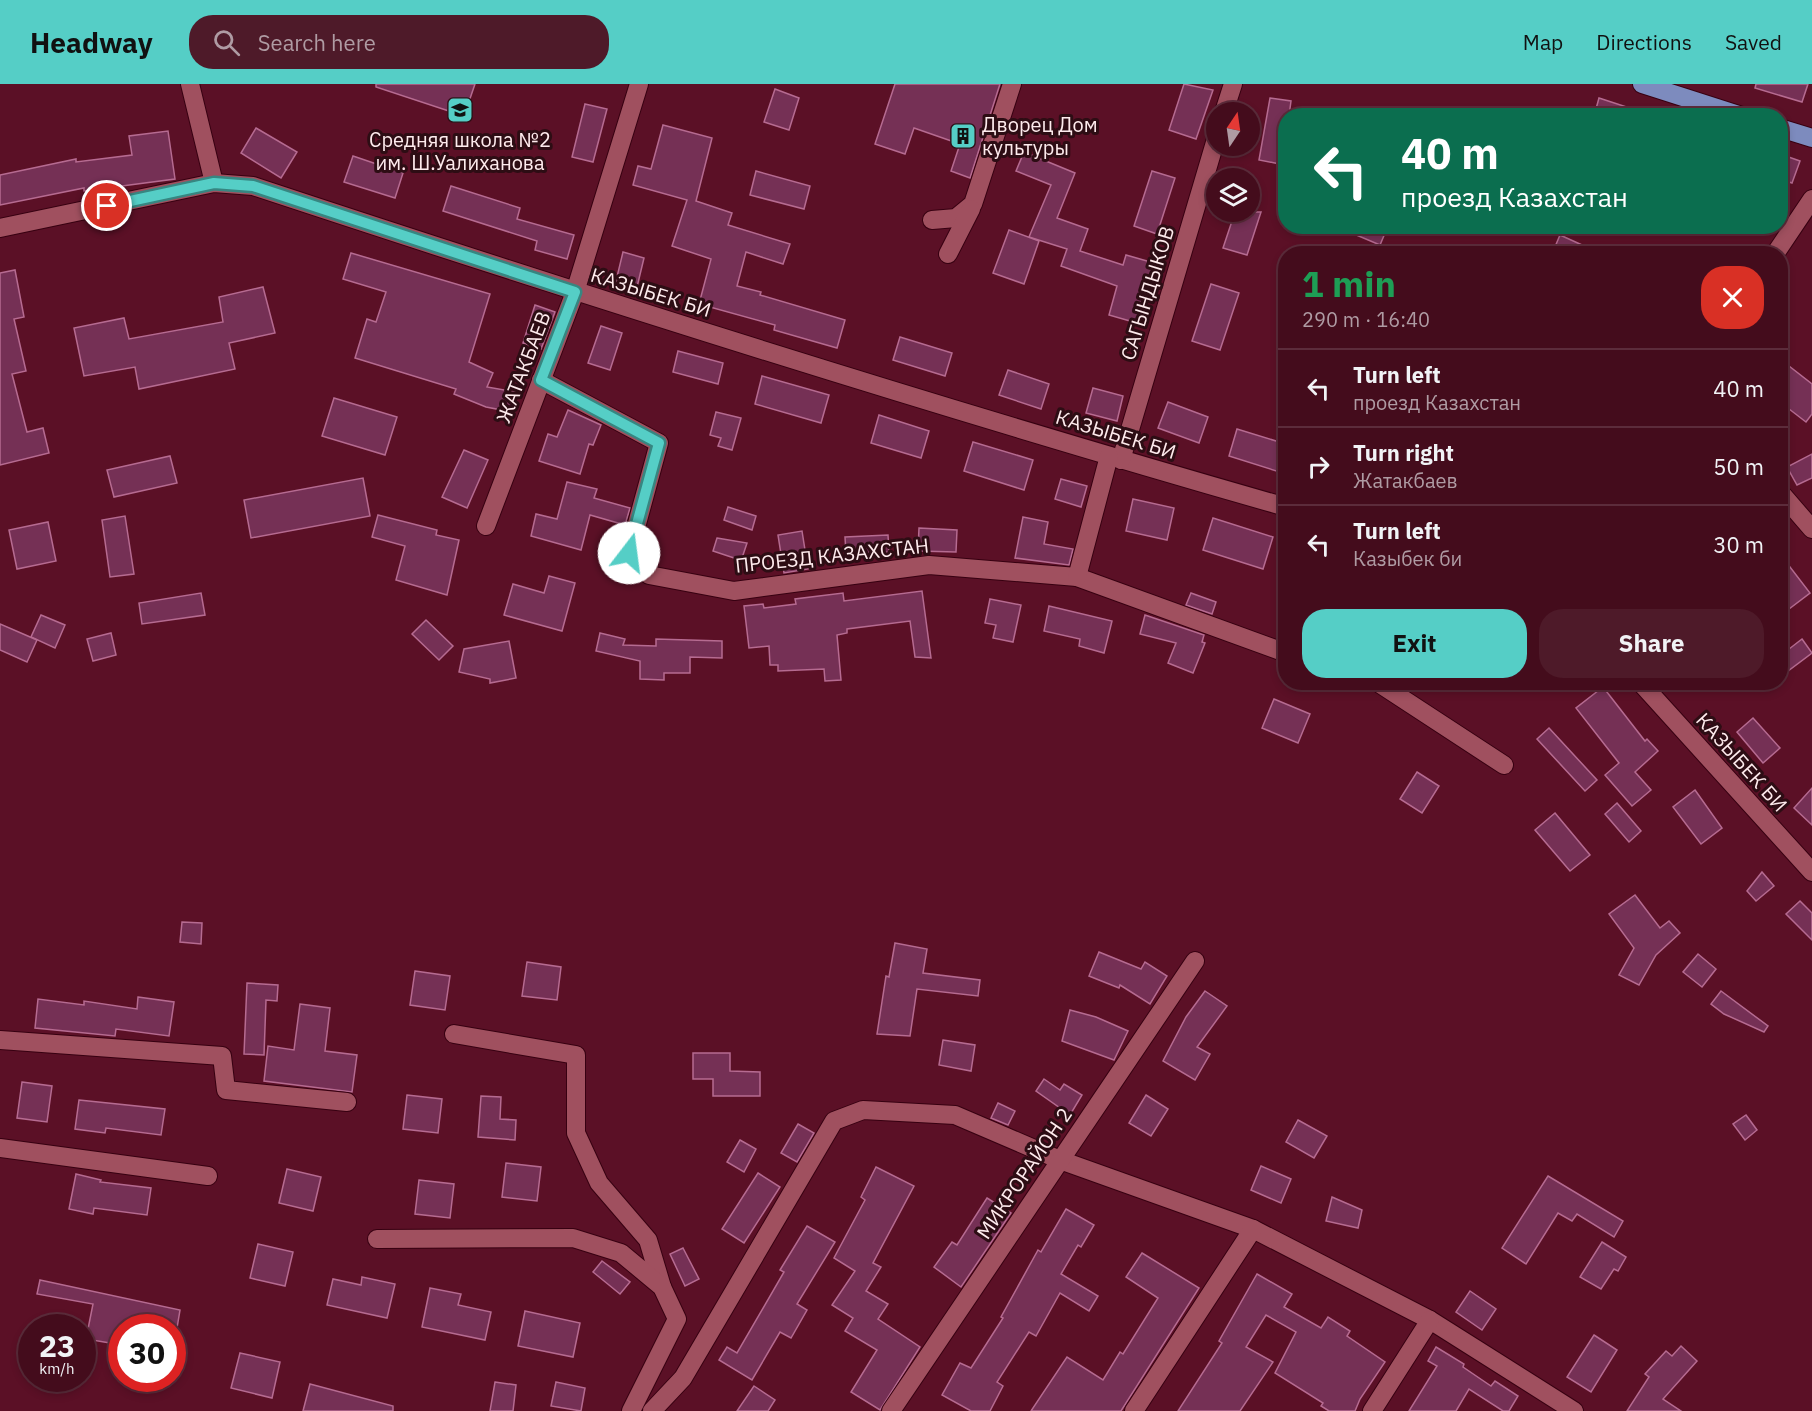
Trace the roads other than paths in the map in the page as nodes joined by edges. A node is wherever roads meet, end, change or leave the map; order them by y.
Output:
1 (190, 84) edge
2 (639, 84) edge
3 (1012, 84) edge
4 (1233, 84) edge
5 (1642, 84) edge
6 (1227, 102) edge
7 (1717, 108) edge
8 (1788, 130) edge
9 (1812, 138) edge
10 (1211, 156) edge
11 (214, 183) junction
12 (1812, 199) edge
13 (973, 204) junction
14 (932, 220) dead end
15 (0, 228) edge
16 (1780, 246) edge
17 (948, 254) dead end
18 (575, 292) junction
19 (541, 380) junction
20 (1115, 458) junction
21 (1788, 501) edge
22 (1278, 505) edge
23 (486, 526) dead end
24 (1812, 529) edge
25 (1077, 577) junction
26 (1278, 650) edge
27 (1389, 690) edge
28 (1647, 690) edge
29 (1504, 765) dead end
30 (1812, 872) edge
31 (1195, 961) dead end
32 (454, 1034) dead end
33 (0, 1040) edge
34 (347, 1102) dead end
35 (0, 1148) edge
36 (1060, 1160) junction
37 (208, 1176) dead end
38 (1253, 1229) junction
39 (377, 1239) dead end
40 (662, 1287) junction
41 (1430, 1320) junction
42 (631, 1411) edge
43 (652, 1411) edge
44 (891, 1411) edge
45 (1134, 1411) edge
46 (1372, 1411) edge
47 (1574, 1411) edge

1 - 11 street
2 - 18 street, ЖАТАКБАЕВ
3 - 13 street
4 - 6 street
5 - 7 main road
8 - 9 main road
10 - 20 street, САГЫНДЫКОВ
11 - 15 street, КАЗЫБЕК БИ
11 - 18 street, КАЗЫБЕК БИ
12 - 16 street
13 - 14 street
13 - 17 street
18 - 19 street, ЖАТАКБАЕВ
18 - 20 street, КАЗЫБЕК БИ
19 - 23 street, ЖАТАКБАЕВ
19 - 25 street, ПРОЕЗД КАЗАХСТАН
20 - 22 street, КАЗЫБЕК БИ
20 - 25 street, САГЫНДЫКОВ
21 - 24 street
25 - 26 street, ПРОЕЗД КАЗАХСТАН
27 - 29 street
28 - 30 street, КАЗЫБЕК БИ
31 - 36 street, МИКРОРАЙОН 2
32 - 40 street
33 - 34 street
35 - 37 street
36 - 38 street
36 - 43 street
36 - 44 street, МИКРОРАЙОН 2
38 - 41 street
38 - 45 street
39 - 40 street
40 - 42 street
41 - 46 street
41 - 47 street

